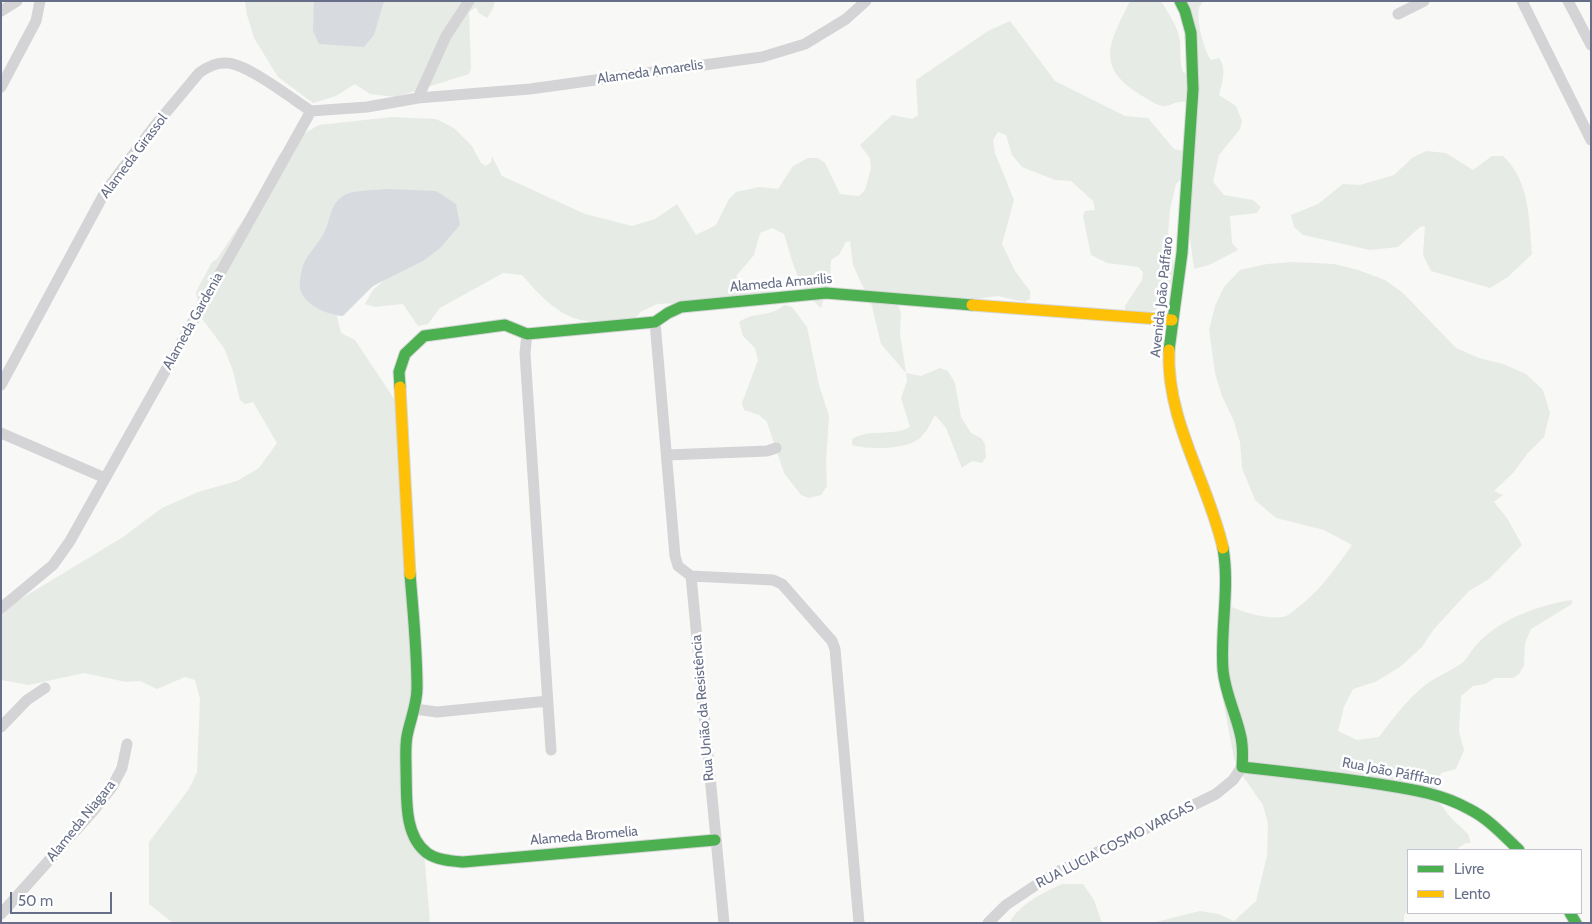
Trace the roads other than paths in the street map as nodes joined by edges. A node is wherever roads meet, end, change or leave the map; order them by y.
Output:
1 (17, 1) edge
2 (40, 1) edge
3 (469, 1) edge
4 (866, 1) edge
5 (1180, 1) edge
6 (1424, 1) edge
7 (1522, 1) edge
8 (1568, 1) edge
9 (1, 11) edge
10 (1398, 14) dead end
11 (1591, 45) edge
12 (1, 87) edge
13 (418, 98) junction
14 (311, 111) junction
15 (1591, 140) edge
16 (1172, 320) junction
17 (655, 322) junction
18 (527, 334) junction
19 (405, 354) joint
20 (1, 385) edge
21 (1, 433) edge
22 (776, 448) dead end
23 (667, 455) junction
24 (105, 478) junction
25 (691, 576) junction
26 (1, 608) edge
27 (45, 688) dead end
28 (548, 701) junction
29 (415, 709) junction
30 (1, 727) edge
31 (127, 744) dead end
32 (552, 750) dead end
33 (1242, 767) junction
34 (715, 840) junction
35 (1519, 849) edge
36 (1, 914) edge
37 (724, 923) edge
38 (858, 923) edge
39 (988, 923) edge

1 - 9 street
2 - 12 street
3 - 13 street
4 - 13 street, Alameda Amarelis
5 - 16 street, Avenida João Paffaro
6 - 10 street
7 - 15 street
8 - 11 street
13 - 14 street
14 - 20 street, Alameda Girassol
14 - 24 street, Alameda Gardenia
16 - 17 street, Alameda Amarilis
16 - 33 street, Avenida João Paffaro
17 - 18 street, Alameda Amarilis
17 - 23 street
18 - 19 street, Alameda Amarilis
18 - 28 street
19 - 29 street, Alameda Bromelia
21 - 24 street
22 - 23 street
23 - 25 street
24 - 26 street, Alameda Gardenia
25 - 34 street, Rua União da Resistência
25 - 38 street
27 - 30 street
28 - 29 street
28 - 32 street
29 - 34 street, Alameda Bromelia
31 - 36 street, Alameda Niagara
33 - 35 street, Rua João Páfffaro
33 - 39 street, RUA LUCIA COSMO VARGAS
34 - 37 street

